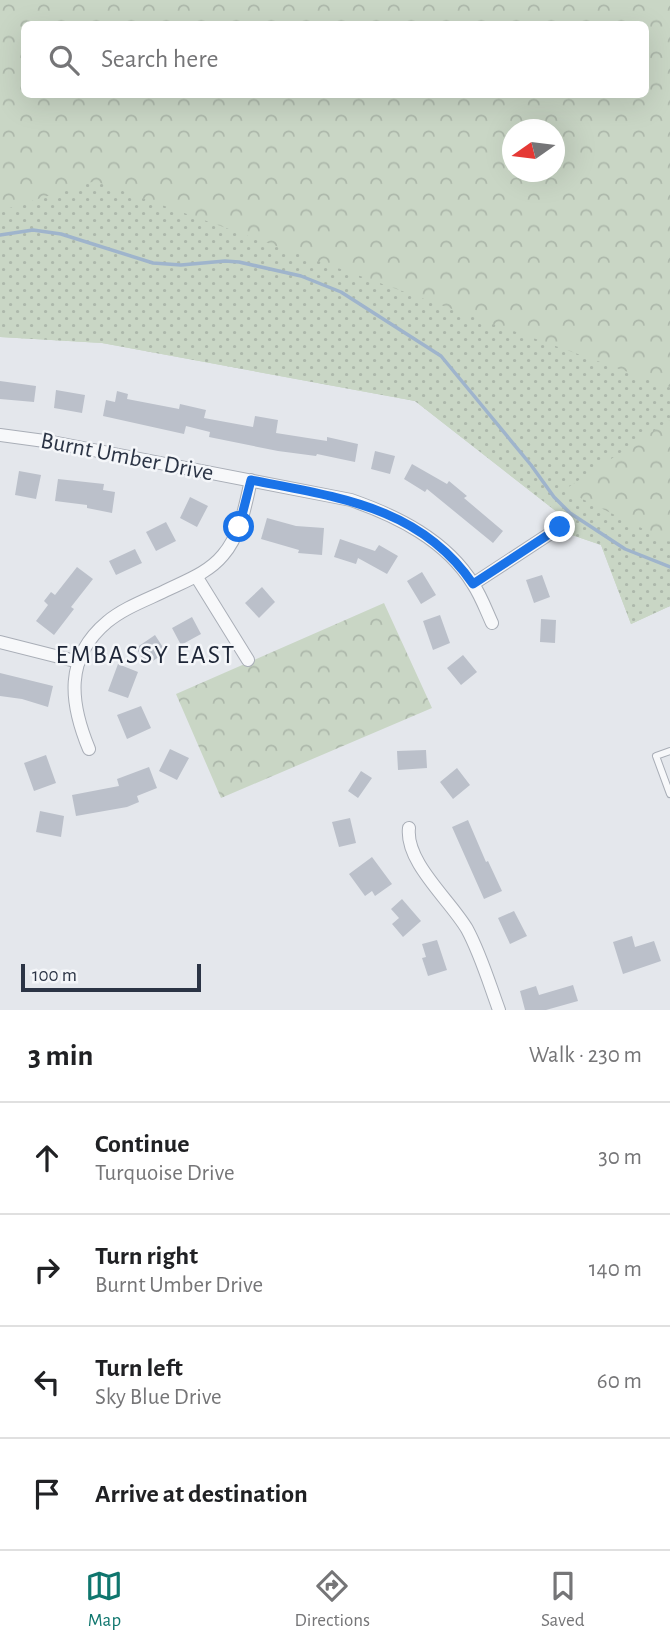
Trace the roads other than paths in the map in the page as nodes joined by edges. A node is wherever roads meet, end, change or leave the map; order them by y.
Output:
1 (0, 435) edge
2 (251, 480) junction
3 (560, 527) dead end
4 (195, 576) junction
5 (473, 584) junction
6 (492, 623) dead end
7 (0, 642) edge
8 (248, 660) dead end
9 (79, 662) junction
10 (89, 749) dead end
11 (670, 751) edge
12 (669, 786) edge
13 (670, 794) edge
14 (409, 828) dead end
15 (499, 1010) edge

1 - 2 street, Burnt Umber Drive
2 - 4 street
2 - 5 street, Burnt Umber Drive
3 - 5 street
4 - 8 street
4 - 9 street
5 - 6 street, Burnt Umber Drive
7 - 9 street
9 - 10 street
11 - 12 lane
12 - 13 lane
14 - 15 street

